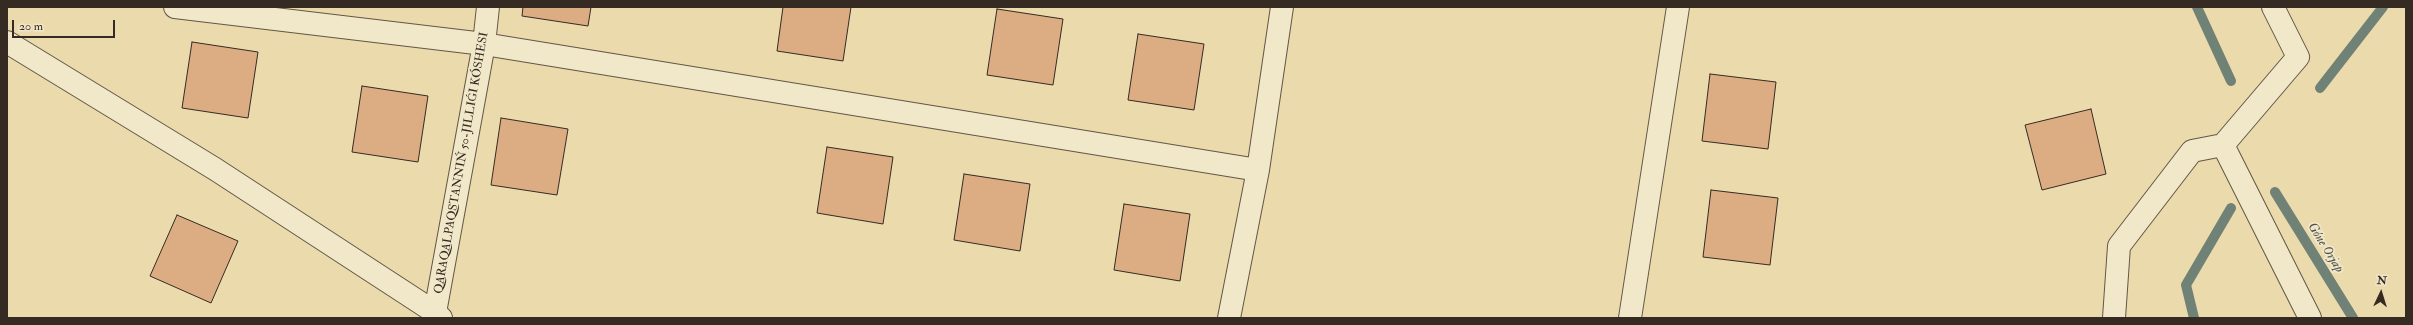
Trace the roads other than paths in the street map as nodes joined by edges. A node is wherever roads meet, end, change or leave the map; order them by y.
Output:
1 (175, 7) edge
2 (488, 7) edge
3 (1282, 7) edge
4 (1678, 7) edge
5 (2273, 7) edge
6 (7, 42) edge
7 (484, 44) junction
8 (2223, 145) junction
9 (1258, 170) junction
10 (437, 316) edge
11 (1229, 318) edge
12 (1630, 318) edge
13 (2114, 318) edge
14 (2310, 318) edge

1 - 7 street
2 - 7 street
3 - 9 street
4 - 12 street
5 - 8 street
6 - 10 street
7 - 9 street
7 - 10 street
8 - 13 street
8 - 14 street
9 - 11 street

